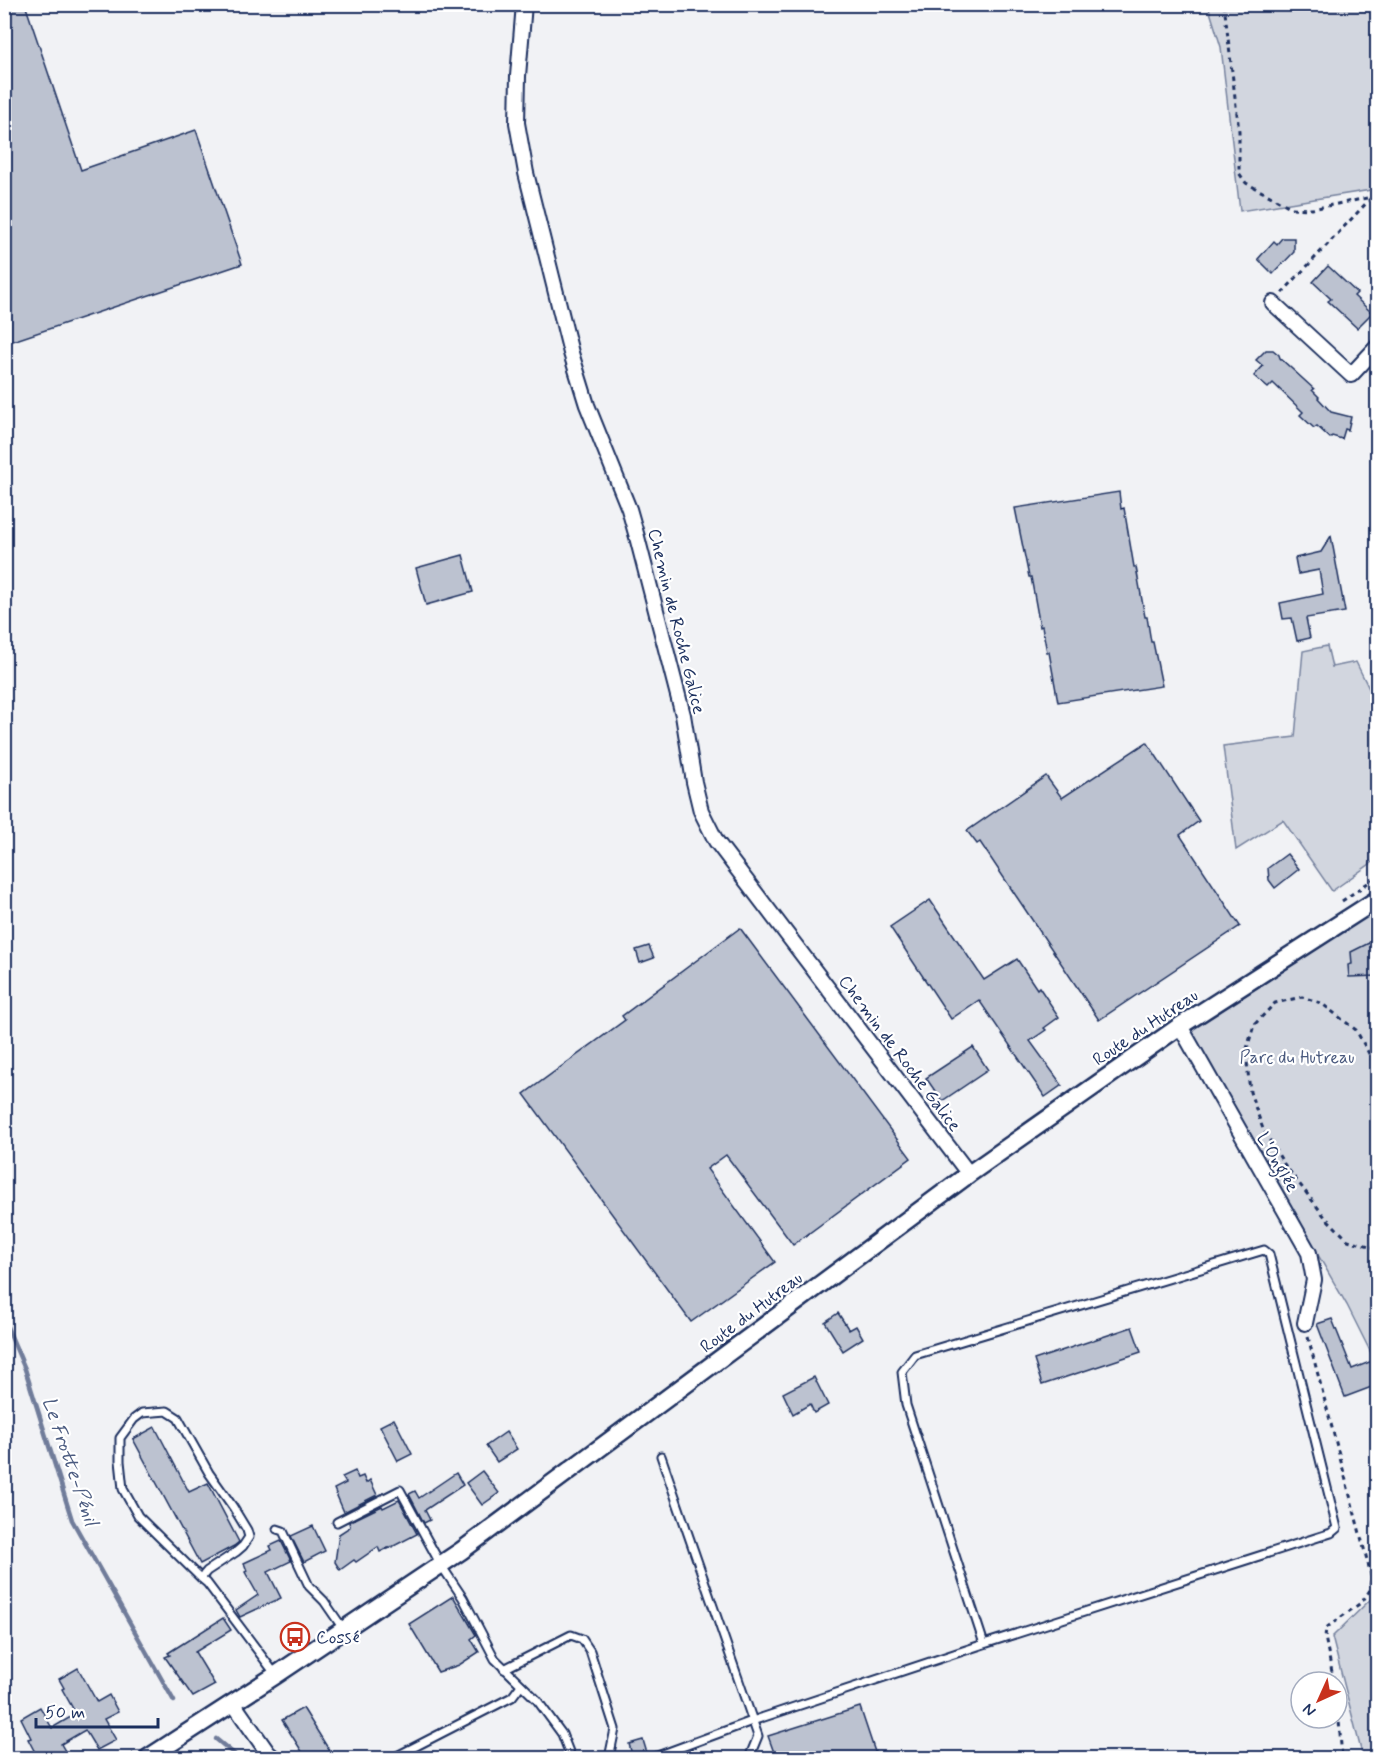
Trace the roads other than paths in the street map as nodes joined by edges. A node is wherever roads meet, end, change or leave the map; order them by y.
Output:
1 (524, 4) edge
2 (1273, 303) road end
3 (1377, 346) edge
4 (1377, 899) edge
5 (1180, 1026) junction
6 (969, 1174) junction
7 (1305, 1323) dead end
8 (661, 1456) dead end
9 (337, 1522) dead end
10 (277, 1529) dead end
11 (441, 1565) junction
12 (201, 1578) junction
13 (344, 1630) junction
14 (984, 1644) junction
15 (504, 1669) junction
16 (276, 1675) junction
17 (521, 1685) junction
18 (233, 1703) junction
19 (753, 1721) junction
20 (148, 1758) edge
21 (274, 1758) edge
22 (393, 1758) edge
23 (570, 1758) edge
24 (609, 1758) edge
25 (652, 1758) edge
26 (749, 1758) edge

1 - 6 street, Chemin de Roche Galice
2 - 3 street
4 - 5 street, Route du Hutreau
5 - 6 street, Route du Hutreau
5 - 7 street, L'Onglée
6 - 11 street, Route du Hutreau
8 - 19 lane
9 - 11 lane
10 - 13 lane
11 - 13 street, Route du Hutreau
11 - 15 lane
12 - 12 lane
12 - 16 lane
13 - 16 street, Route du Hutreau
14 - 14 lane
14 - 19 lane
15 - 17 lane
15 - 24 lane
16 - 18 street, Route du Hutreau
17 - 22 lane
17 - 23 lane
18 - 20 street, Route du Hutreau
18 - 21 street
19 - 25 lane
19 - 26 lane

